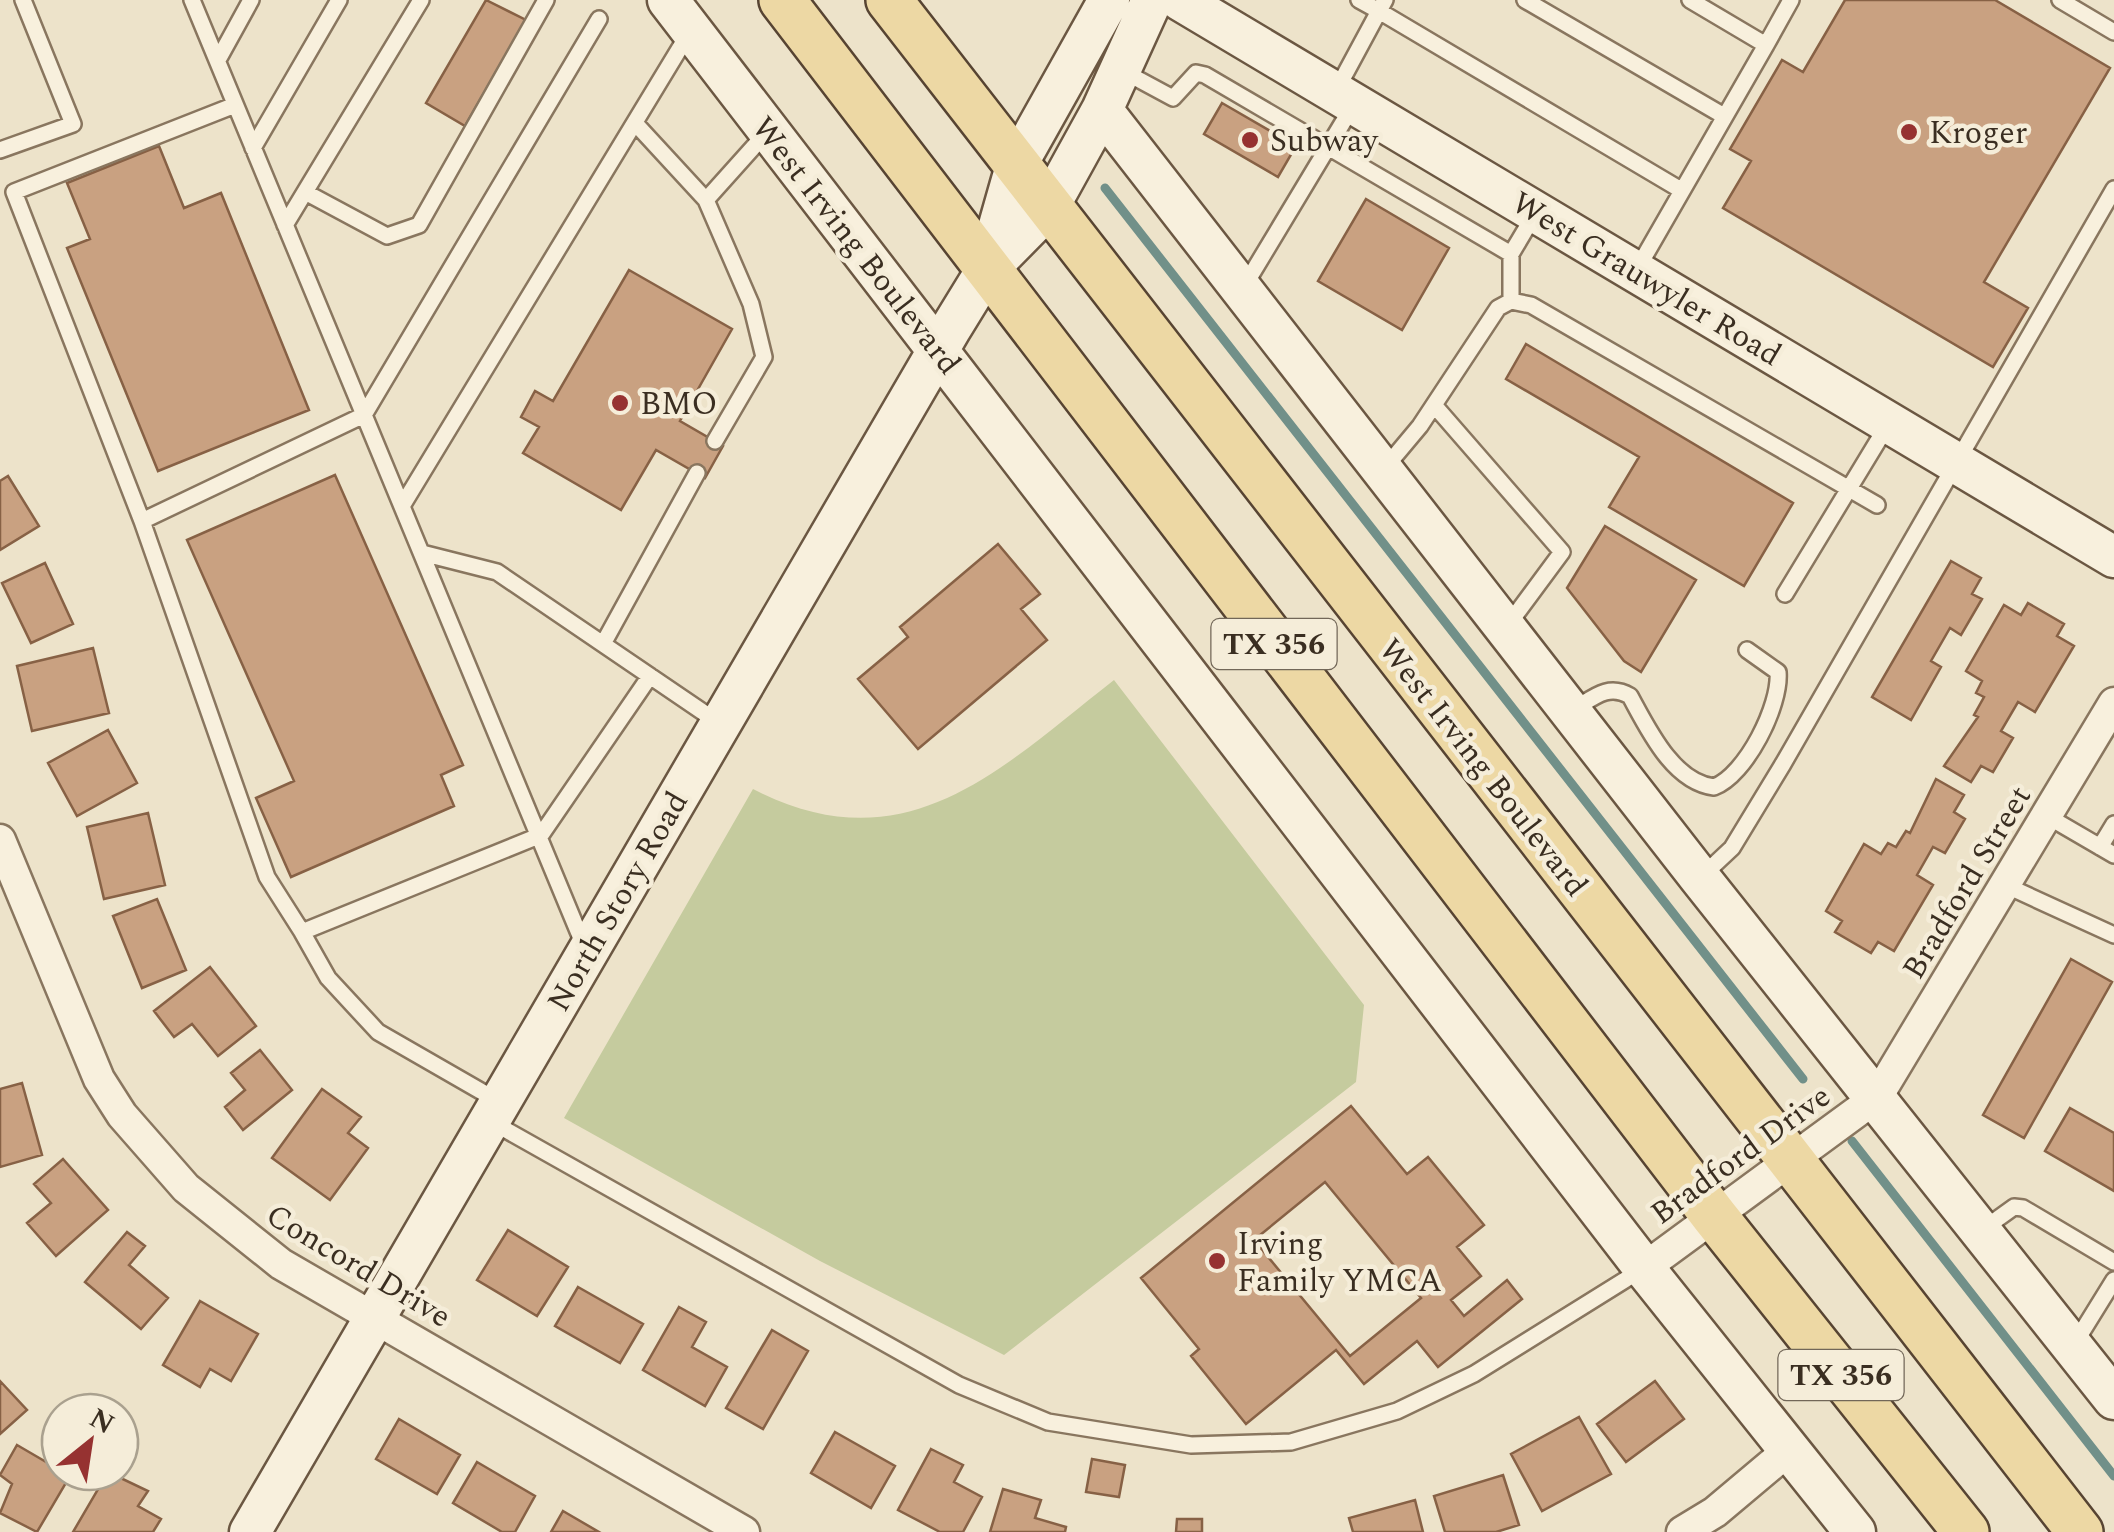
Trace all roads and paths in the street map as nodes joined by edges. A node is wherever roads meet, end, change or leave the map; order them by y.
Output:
1 (23, 0) edge
2 (192, 0) edge
3 (251, 0) edge
4 (339, 0) edge
5 (420, 0) edge
6 (546, 0) edge
7 (782, 0) edge
8 (889, 0) edge
9 (1109, 0) edge
10 (1152, 0) edge
11 (1180, 0) edge
12 (1359, 0) edge
13 (1525, 0) edge
14 (1690, 0) edge
15 (1791, 0) edge
16 (2060, 0) edge
17 (1382, 6) edge
18 (680, 15) edge
19 (599, 19) dead end
20 (2114, 32) edge
21 (1766, 45) junction
22 (218, 60) junction
23 (1120, 70) junction
24 (1345, 98) junction
25 (235, 105) junction
26 (1102, 110) junction
27 (1724, 116) junction
28 (635, 123) junction
29 (769, 130) junction
30 (1329, 146) junction
31 (254, 148) junction
32 (0, 150) edge
33 (1016, 166) junction
34 (2114, 189) edge
35 (1682, 190) junction
36 (305, 192) junction
37 (706, 200) junction
38 (1048, 208) junction
39 (1536, 212) junction
40 (285, 226) junction
41 (1511, 254) junction
42 (1636, 270) junction
43 (986, 271) junction
44 (1243, 289) junction
45 (1511, 301) junction
46 (938, 351) junction
47 (1434, 405) junction
48 (364, 415) junction
49 (1889, 423) junction
50 (715, 442) dead end
51 (1957, 464) junction
52 (1384, 469) junction
53 (696, 473) dead end
54 (1852, 490) junction
55 (1877, 505) dead end
56 (402, 506) junction
57 (142, 521) junction
58 (422, 554) junction
59 (2114, 557) edge
60 (1785, 594) dead end
61 (1508, 626) junction
62 (603, 644) junction
63 (1746, 650) dead end
64 (650, 676) junction
65 (2114, 703) edge
66 (1573, 710) junction
67 (720, 724) junction
68 (2046, 816) junction
69 (2114, 824) edge
70 (542, 835) junction
71 (0, 840) edge
72 (2107, 851) edge
73 (1700, 878) junction
74 (2005, 884) junction
75 (302, 932) junction
76 (2114, 935) edge
77 (587, 952) junction
78 (1877, 1097) junction
79 (495, 1111) junction
80 (1788, 1161) junction
81 (1716, 1218) junction
82 (1982, 1230) junction
83 (2114, 1262) edge
84 (1644, 1268) junction
85 (2114, 1280) edge
86 (375, 1317) junction
87 (2072, 1346) junction
88 (2114, 1399) edge
89 (1790, 1448) junction
90 (250, 1532) edge
91 (744, 1532) edge
92 (1682, 1532) edge
93 (1855, 1532) edge
94 (1966, 1532) edge
95 (2080, 1532) edge

1 - 32 lane
2 - 22 lane
3 - 22 lane
4 - 31 lane
5 - 36 lane
6 - 36 lane
7 - 43 main road, TX 356
8 - 33 main road, West Irving Boulevard / TX 356
9 - 33 street, North Story Road
10 - 23 street, North Story Road
11 - 24 street, West Grauwyler Road
12 - 17 lane
13 - 27 lane
14 - 21 lane
15 - 21 lane
16 - 20 lane
17 - 24 lane
17 - 35 lane
18 - 28 lane
18 - 29 street, West Irving Boulevard
19 - 48 lane
21 - 27 lane
22 - 25 lane
23 - 26 street, North Story Road
23 - 30 lane
24 - 30 lane
24 - 39 street, West Grauwyler Road
25 - 31 lane
25 - 57 lane
26 - 38 street, North Story Road
26 - 44 street
27 - 35 lane
28 - 37 lane
28 - 56 lane
29 - 37 lane
29 - 46 street, West Irving Boulevard
30 - 41 lane
30 - 44 lane
31 - 40 lane
33 - 38 main road, West Irving Boulevard / TX 356
33 - 43 street, North Story Road
34 - 51 lane
35 - 42 lane
36 - 40 lane
37 - 50 lane
38 - 43 street, North Story Road
38 - 80 main road, West Irving Boulevard / TX 356
39 - 41 lane
39 - 42 street, West Grauwyler Road
40 - 48 lane
41 - 45 lane
42 - 49 street, West Grauwyler Road
43 - 46 street, North Story Road
43 - 81 main road, TX 356
44 - 52 street
45 - 47 lane
45 - 54 lane
46 - 67 street, North Story Road
46 - 84 street, West Irving Boulevard
47 - 52 lane
47 - 61 lane
48 - 56 lane
48 - 57 lane
49 - 51 street, West Grauwyler Road
49 - 54 lane
51 - 59 street, West Grauwyler Road
51 - 73 lane
52 - 61 street
53 - 62 lane
54 - 55 lane
54 - 60 lane
56 - 58 lane
57 - 75 lane
58 - 62 lane
58 - 70 lane
61 - 66 street
62 - 64 lane
63 - 66 lane
64 - 67 lane
64 - 70 lane
65 - 68 street, Bradford Street
66 - 73 street
67 - 77 street, North Story Road
68 - 72 lane
68 - 74 street, Bradford Street
69 - 72 lane
70 - 75 lane
70 - 77 lane
71 - 86 street, Concord Drive
73 - 78 street
74 - 76 lane
74 - 78 street, Bradford Street
75 - 79 lane
77 - 79 street, North Story Road
78 - 80 street, Bradford Drive
78 - 82 street
79 - 84 lane
79 - 86 street, North Story Road
80 - 81 street, Bradford Drive
80 - 95 main road, West Irving Boulevard / TX 356
81 - 84 street, Bradford Drive
81 - 94 main road, TX 356
82 - 83 lane
82 - 87 street
84 - 89 street, West Irving Boulevard
85 - 87 lane
86 - 90 street, North Story Road
86 - 91 street, Concord Drive
87 - 88 street
89 - 92 street
89 - 93 street, West Irving Boulevard

